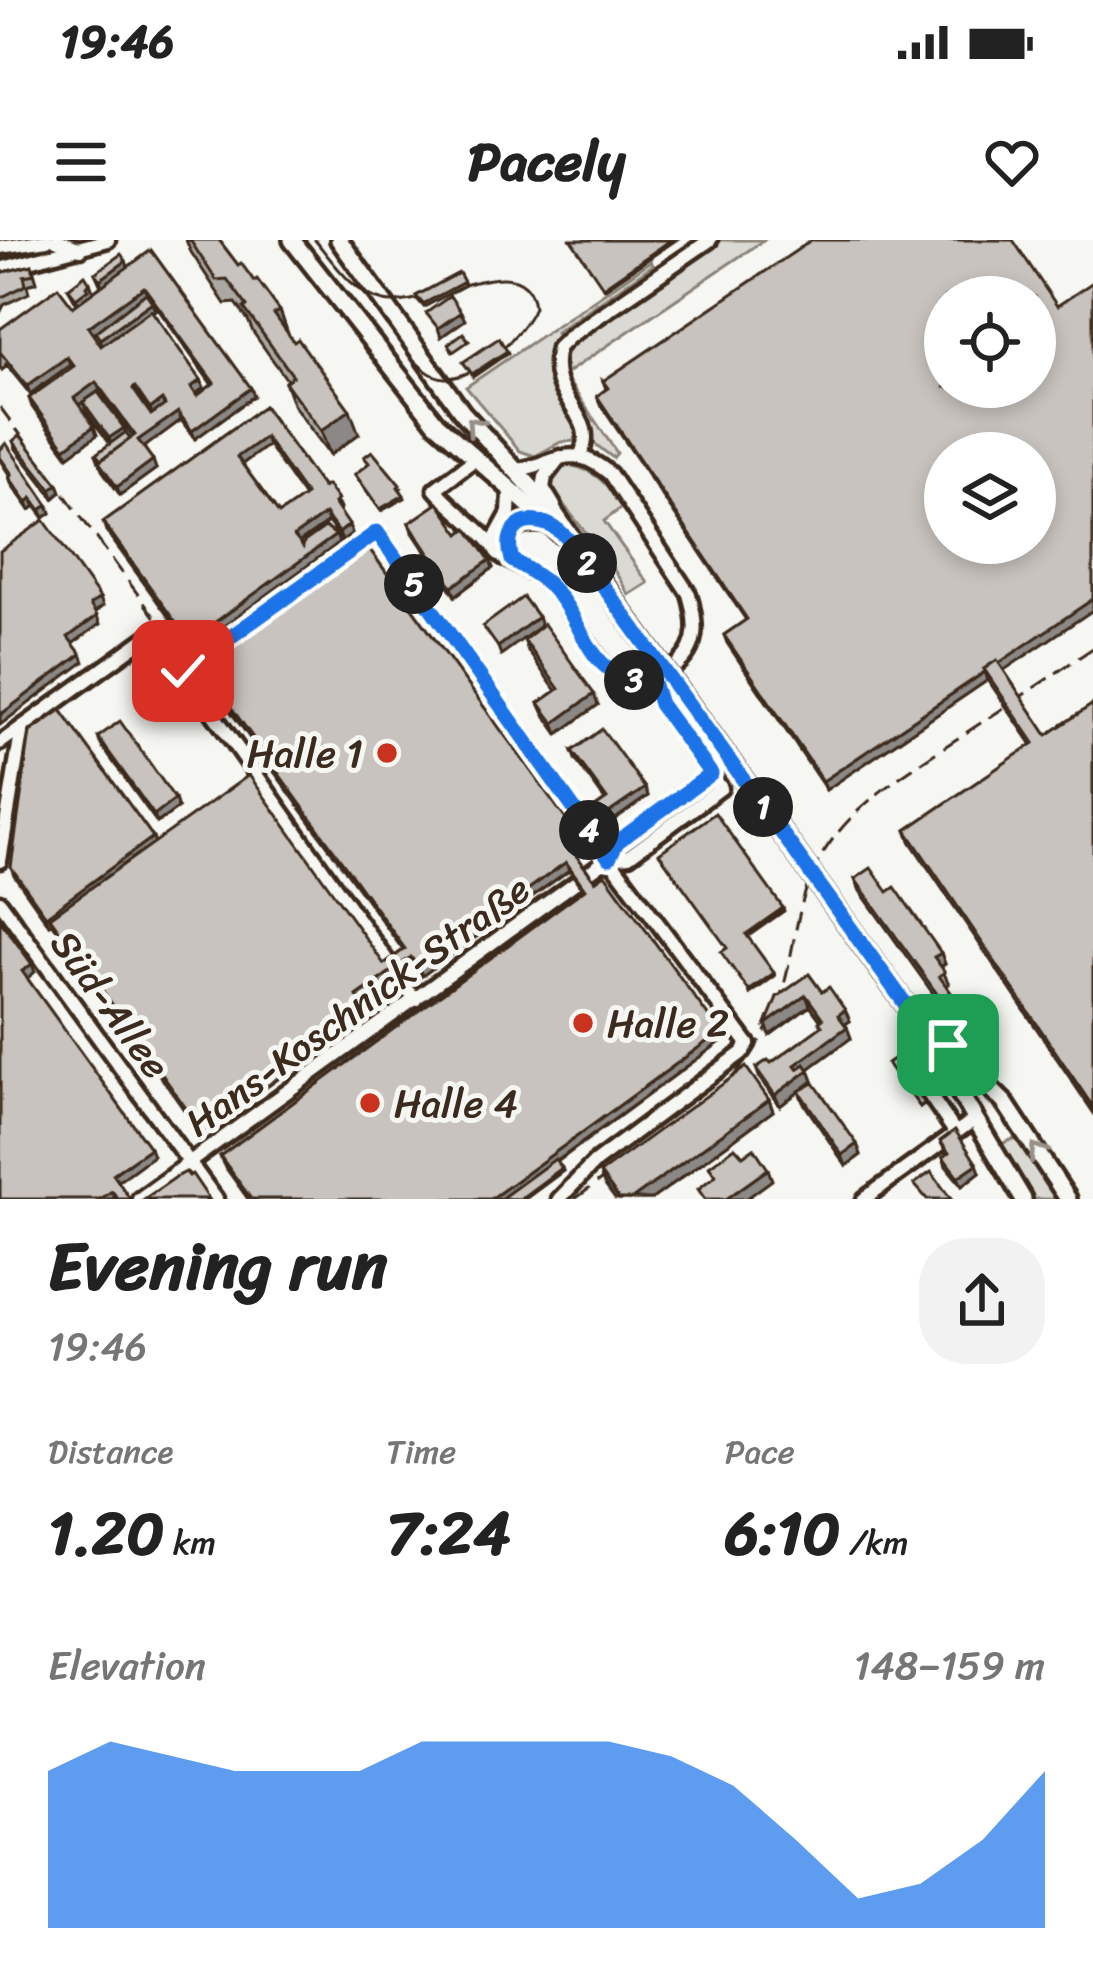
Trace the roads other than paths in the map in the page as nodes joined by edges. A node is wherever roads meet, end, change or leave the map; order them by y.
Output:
1 (51, 240) edge
2 (108, 240) edge
3 (292, 240) edge
4 (339, 240) edge
5 (710, 240) edge
6 (0, 247) edge
7 (81, 249) junction
8 (0, 269) edge
9 (561, 456) junction
10 (580, 456) junction
11 (476, 460) junction
12 (517, 470) junction
13 (510, 490) junction
14 (552, 518) junction
15 (492, 544) junction
16 (512, 560) junction
17 (183, 671) junction
18 (652, 679) junction
19 (22, 727) junction
20 (0, 743) edge
21 (711, 774) junction
22 (609, 858) junction
23 (0, 861) edge
24 (0, 902) edge
25 (415, 1000) junction
26 (914, 1016) junction
27 (904, 1059) edge
28 (1005, 1103) junction
29 (975, 1119) junction
30 (955, 1132) junction
31 (190, 1163) junction
32 (139, 1199) edge
33 (216, 1199) edge
34 (559, 1199) edge
35 (864, 1199) edge
36 (1023, 1199) edge
37 (1068, 1199) edge

1 - 6 street
1 - 7 street
2 - 7 street
3 - 11 main road
12 -> 4 main road
5 - 10 street
7 - 8 street
9 - 10 street
9 - 12 street
9 - 14 street
10 - 18 street
11 - 13 main road
11 - 15 street
12 - 14 main road
13 - 14 main road
13 - 15 street
14 - 16 street
14 - 26 main road, bridge
15 - 16 street
16 - 18 street
17 - 19 street
17 - 22 street
17 - 25 street
18 - 21 street
19 - 20 street
19 - 23 street
21 - 22 street, Hans-Koschnick-Straße
21 - 22 street, Hans-Koschnick-Straße
22 - 25 street, Hans-Koschnick-Straße
22 - 34 street
24 - 31 street, Süd-Allee
25 - 31 street, Hans-Koschnick-Straße
26 - 28 main road
26 - 29 main road
27 - 30 street
28 - 29 main road
37 -> 28 main road
29 - 30 street
29 - 36 main road
30 - 35 street
31 - 32 street, Hans-Koschnick-Straße
31 - 33 street, Süd-Allee

